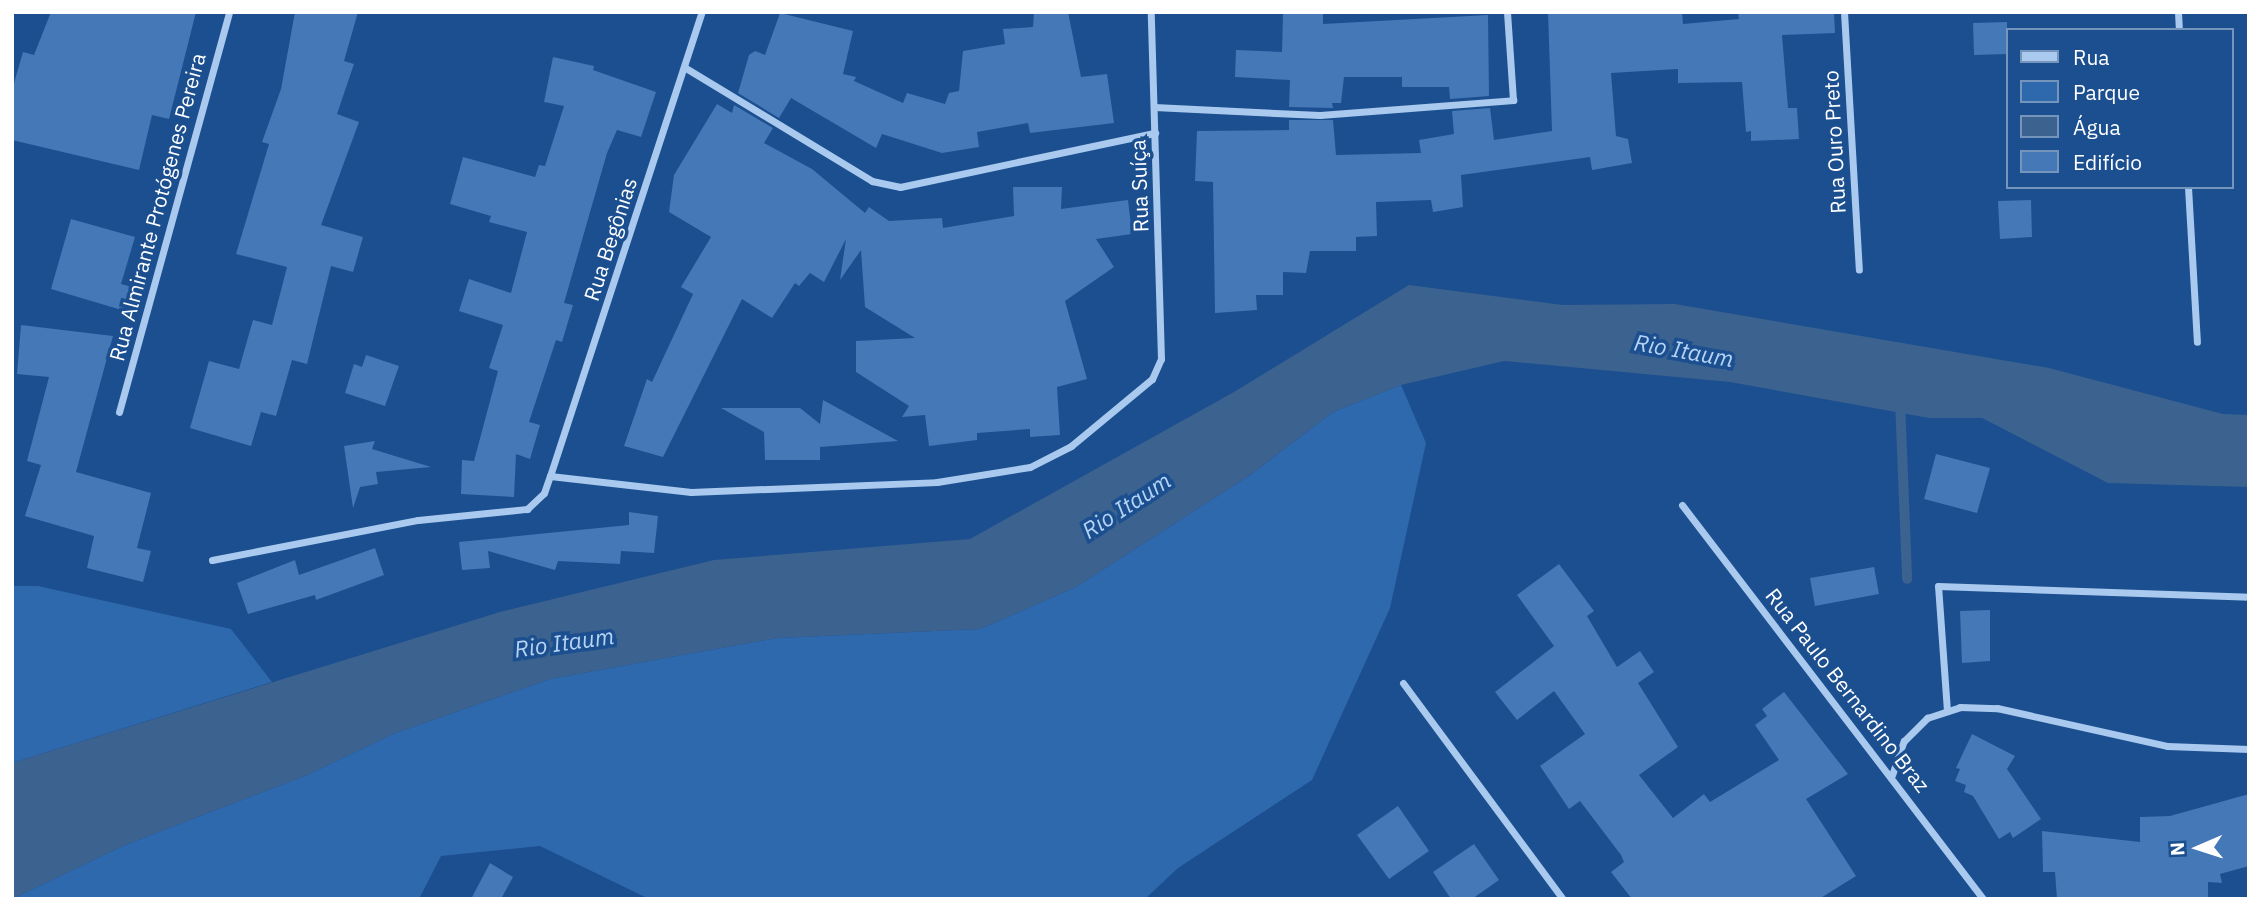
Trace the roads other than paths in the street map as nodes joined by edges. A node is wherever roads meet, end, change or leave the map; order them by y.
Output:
1 (229, 12) edge
2 (702, 12) edge
3 (1151, 12) edge
4 (1507, 12) edge
5 (1844, 12) edge
6 (684, 67) junction
7 (1154, 107) junction
8 (1155, 133) junction
9 (2188, 189) edge
10 (1860, 270) dead end
11 (2197, 342) dead end
12 (119, 412) dead end
13 (550, 476) junction
14 (1682, 505) dead end
15 (212, 560) dead end
16 (2249, 597) edge
17 (1403, 683) dead end
18 (1947, 711) junction
19 (2249, 749) edge
20 (1892, 775) junction
21 (1563, 899) edge
22 (1983, 899) edge

1 - 12 street, Rua Almirante Protógenes Pereira
2 - 6 street, Rua Begônias
3 - 7 street, Rua Suíça
4 - 7 street
5 - 10 street, Rua Ouro Preto
6 - 8 street
6 - 13 street, Rua Begônias
7 - 8 street, Rua Suíça
8 - 13 street, Rua Suíça
9 - 11 street
13 - 15 street, Rua Begônias
14 - 20 street, Rua Paulo Bernardino Braz
16 - 18 street
17 - 21 street
18 - 19 street
18 - 20 street
20 - 22 street, Rua Paulo Bernardino Braz

